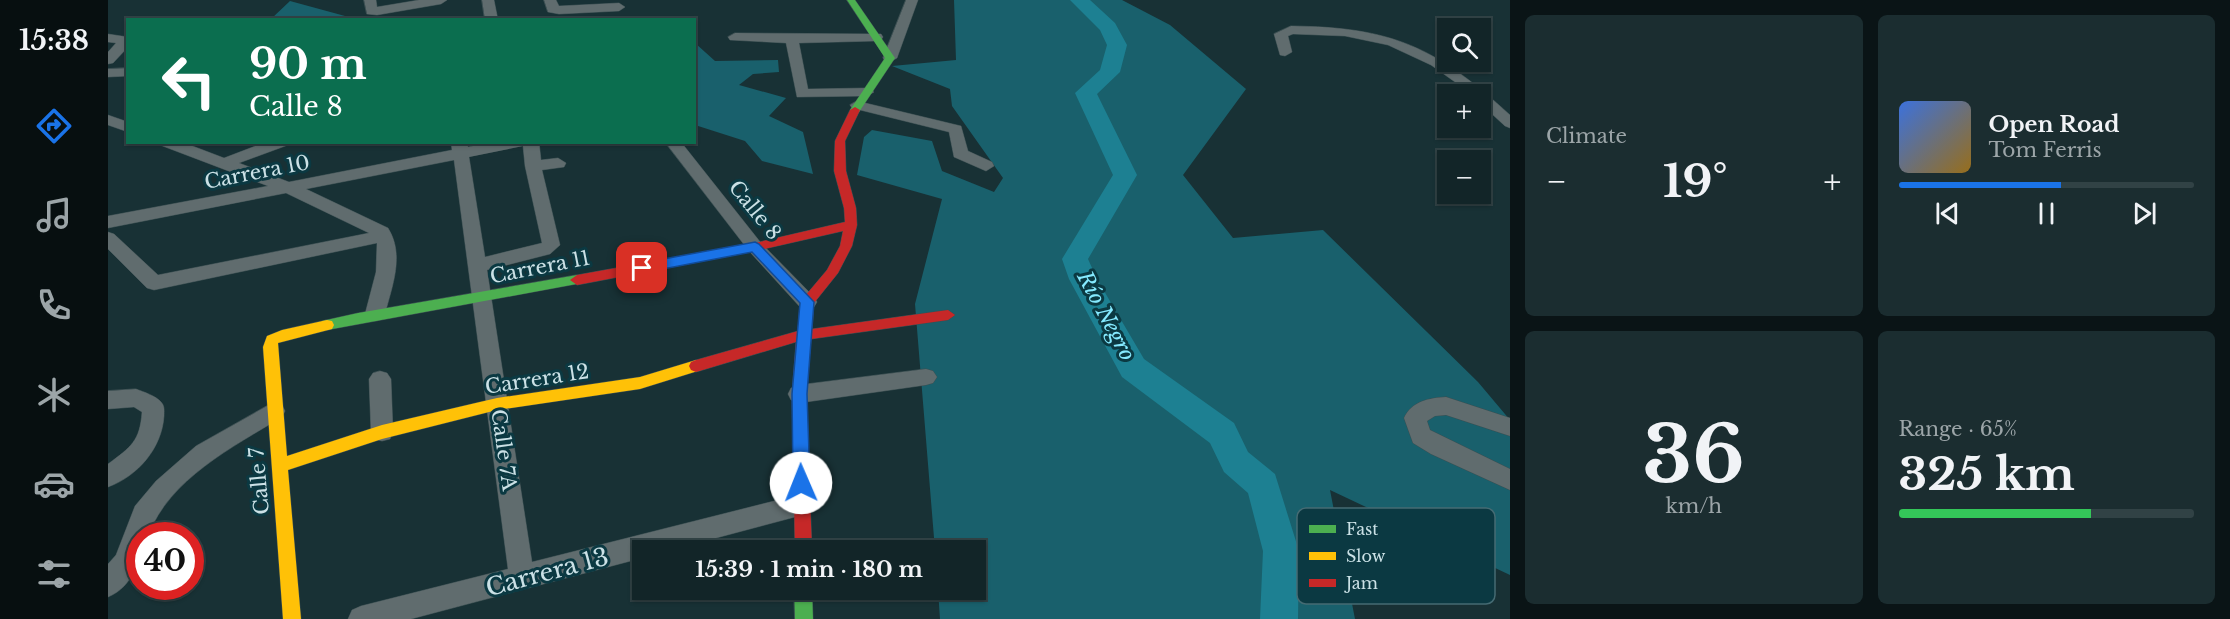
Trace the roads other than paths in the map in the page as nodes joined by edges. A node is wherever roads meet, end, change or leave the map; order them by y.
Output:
1 (488, 0) edge
2 (550, 0) edge
3 (851, 0) edge
4 (912, 0) edge
5 (433, 1) edge
6 (621, 3) edge
7 (370, 5) edge
8 (492, 18) edge
9 (611, 18) edge
10 (876, 36) junction
11 (735, 37) dead end
12 (108, 38) edge
13 (792, 39) junction
14 (1285, 52) dead end
15 (890, 58) junction
16 (108, 60) edge
17 (126, 72) edge
18 (108, 73) edge
19 (1466, 84) edge
20 (867, 92) junction
21 (857, 105) junction
22 (1491, 105) edge
23 (108, 120) edge
24 (1510, 123) edge
25 (126, 127) edge
26 (171, 144) edge
27 (277, 144) edge
28 (500, 144) edge
29 (531, 144) edge
30 (674, 144) edge
31 (459, 148) edge
32 (558, 163) dead end
33 (222, 164) junction
34 (533, 166) junction
35 (986, 166) dead end
36 (290, 188) junction
37 (108, 222) edge
38 (851, 225) junction
39 (384, 236) junction
40 (108, 238) edge
41 (755, 247) junction
42 (478, 265) junction
43 (483, 298) junction
44 (807, 302) junction
45 (375, 314) junction
46 (948, 315) dead end
47 (803, 335) junction
48 (272, 340) joint
49 (926, 377) dead end
50 (380, 379) dead end
51 (799, 394) junction
52 (108, 400) edge
53 (497, 404) junction
54 (274, 411) junction
55 (1510, 427) edge
56 (382, 432) junction
57 (278, 465) junction
58 (108, 477) edge
59 (1510, 480) edge
60 (802, 505) junction
61 (803, 540) edge
62 (522, 579) junction
63 (108, 584) edge
64 (803, 600) edge
65 (292, 619) edge
66 (361, 619) edge
67 (804, 619) edge

1 - 8 street
2 - 6 street
3 - 10 street
4 - 15 street
5 - 7 street
6 - 9 street
10 - 13 street
10 - 15 street
11 - 13 street
12 - 16 street
13 - 20 street
14 - 19 street
15 - 20 street
17 - 18 street
20 - 21 street
21 - 35 street
21 - 38 street
22 - 24 street
23 - 25 street
26 - 33 street
27 - 33 street
28 - 31 street, Carrera 10
29 - 34 street
30 - 41 street, Calle 8
31 - 36 street, Carrera 10
31 - 42 street, Calle 7A
32 - 34 street
33 - 36 street
34 - 42 street
36 - 37 street, Carrera 10
36 - 39 street
38 - 41 street, Carrera 11
38 - 44 street
39 - 40 street
39 - 45 street
41 - 43 street, Carrera 11
41 - 44 street, Calle 8
42 - 43 street, Calle 7A
43 - 45 street, Carrera 11
43 - 53 street, Calle 7A
44 - 47 street
45 - 48 street, Carrera 11
46 - 47 street, Carrera 12
47 - 51 street
47 - 53 street, Carrera 12
48 - 54 street, Calle 7
49 - 51 street
50 - 56 street
51 - 60 street
52 - 58 street
53 - 56 street, Carrera 12
53 - 62 street, Calle 7A
54 - 57 street, Calle 7
54 - 63 street
55 - 59 street
56 - 57 street, Carrera 12
57 - 65 street, Calle 7
60 - 61 street
60 - 62 street, Carrera 13
62 - 66 street, Carrera 13
64 - 67 street

